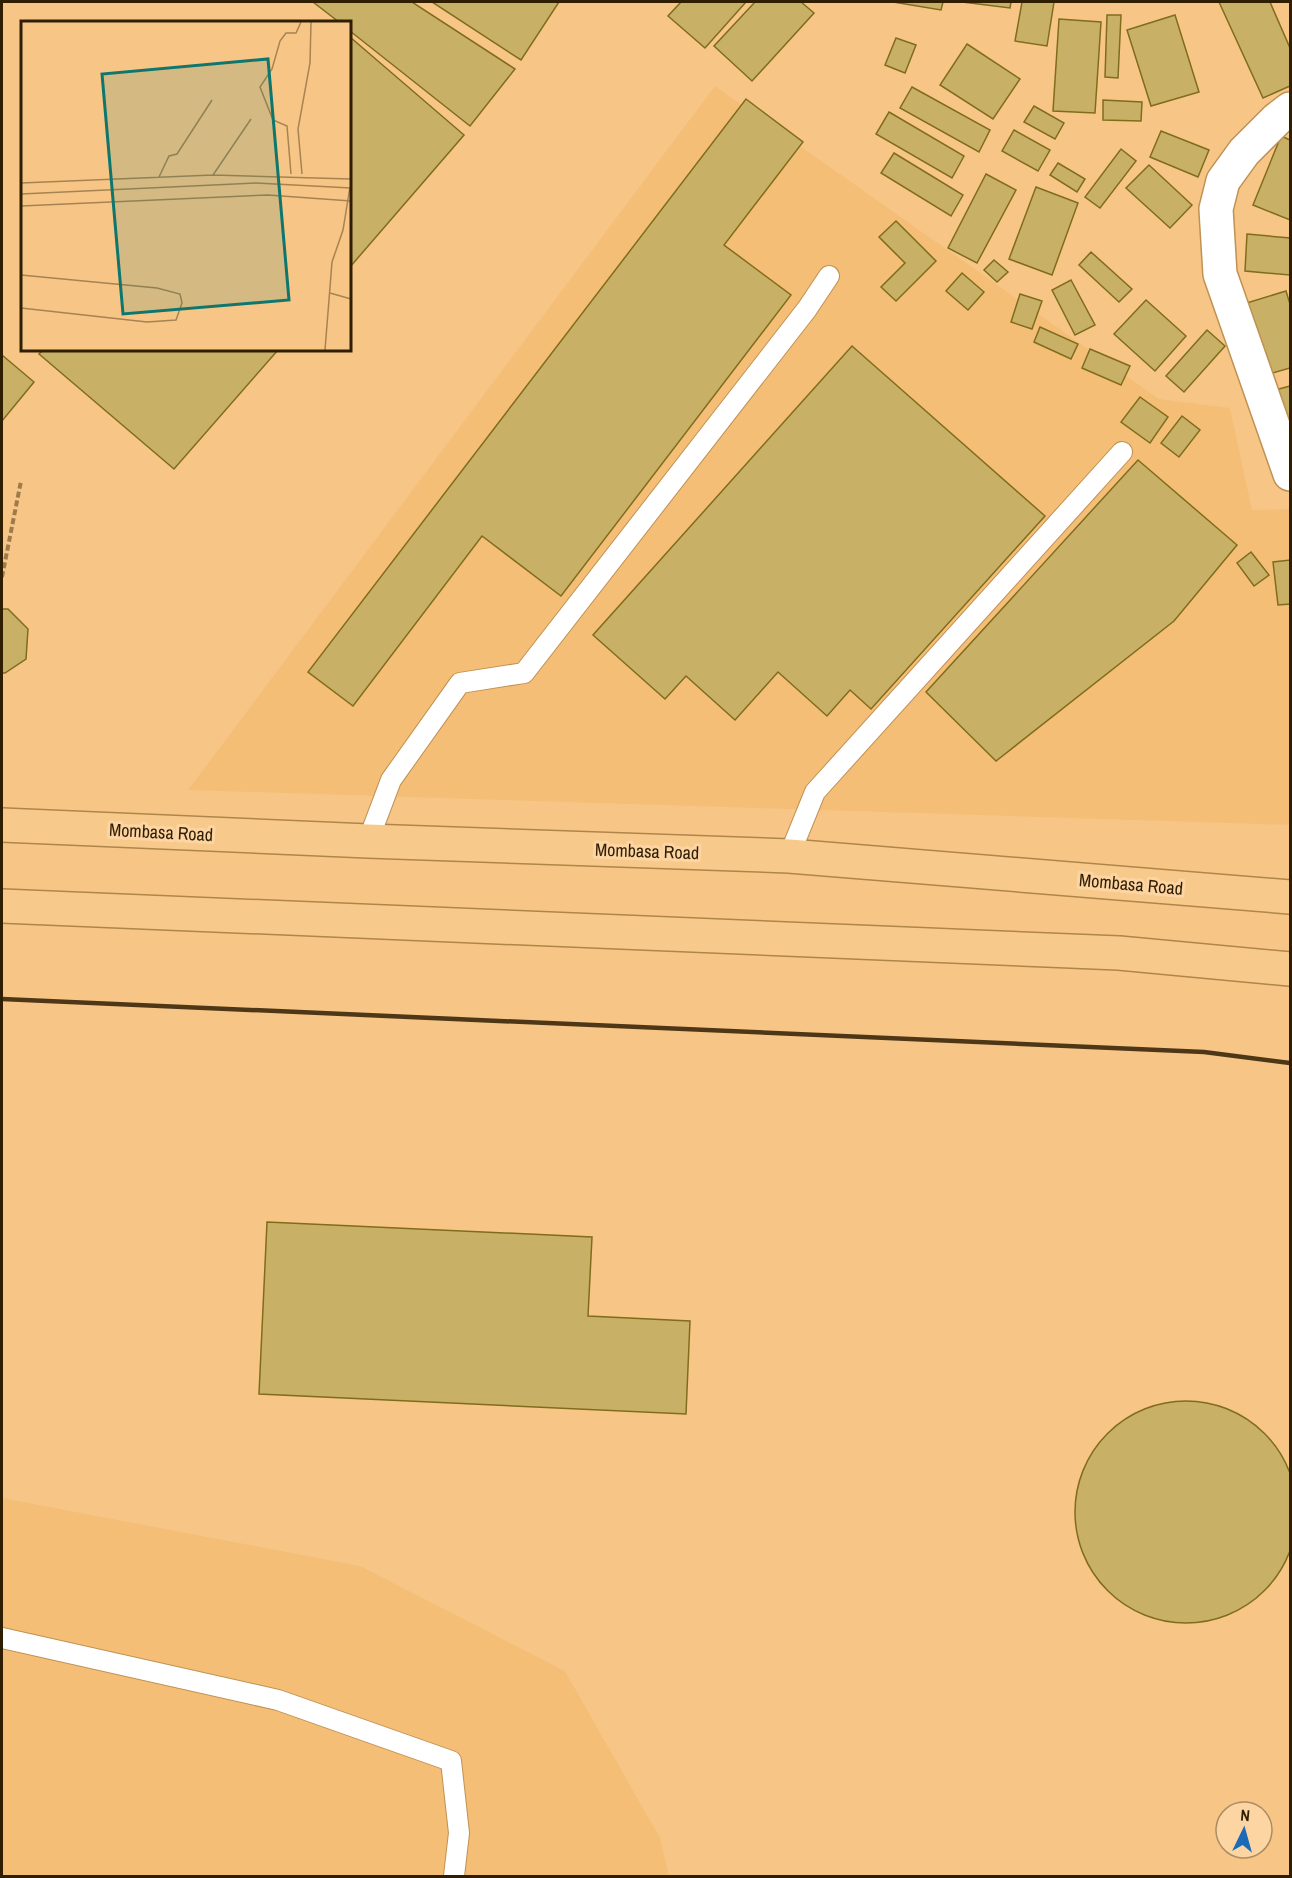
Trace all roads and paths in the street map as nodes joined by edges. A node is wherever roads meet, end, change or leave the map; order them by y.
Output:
1 (1290, 109) edge
2 (829, 276) dead end
3 (1122, 452) dead end
4 (1290, 474) edge
5 (21, 481) dead end
6 (2, 577) edge
7 (2, 825) edge
8 (368, 841) junction
9 (789, 856) junction
10 (1290, 897) edge
11 (2, 906) edge
12 (1290, 969) edge
13 (2, 1638) edge
14 (454, 1876) edge

1 - 4 street
2 - 8 lane
3 - 9 lane
5 - 6 path
7 - 8 highway, Mombasa Road
8 - 9 highway, Mombasa Road
9 - 10 highway, Mombasa Road
11 - 12 highway
13 - 14 lane

